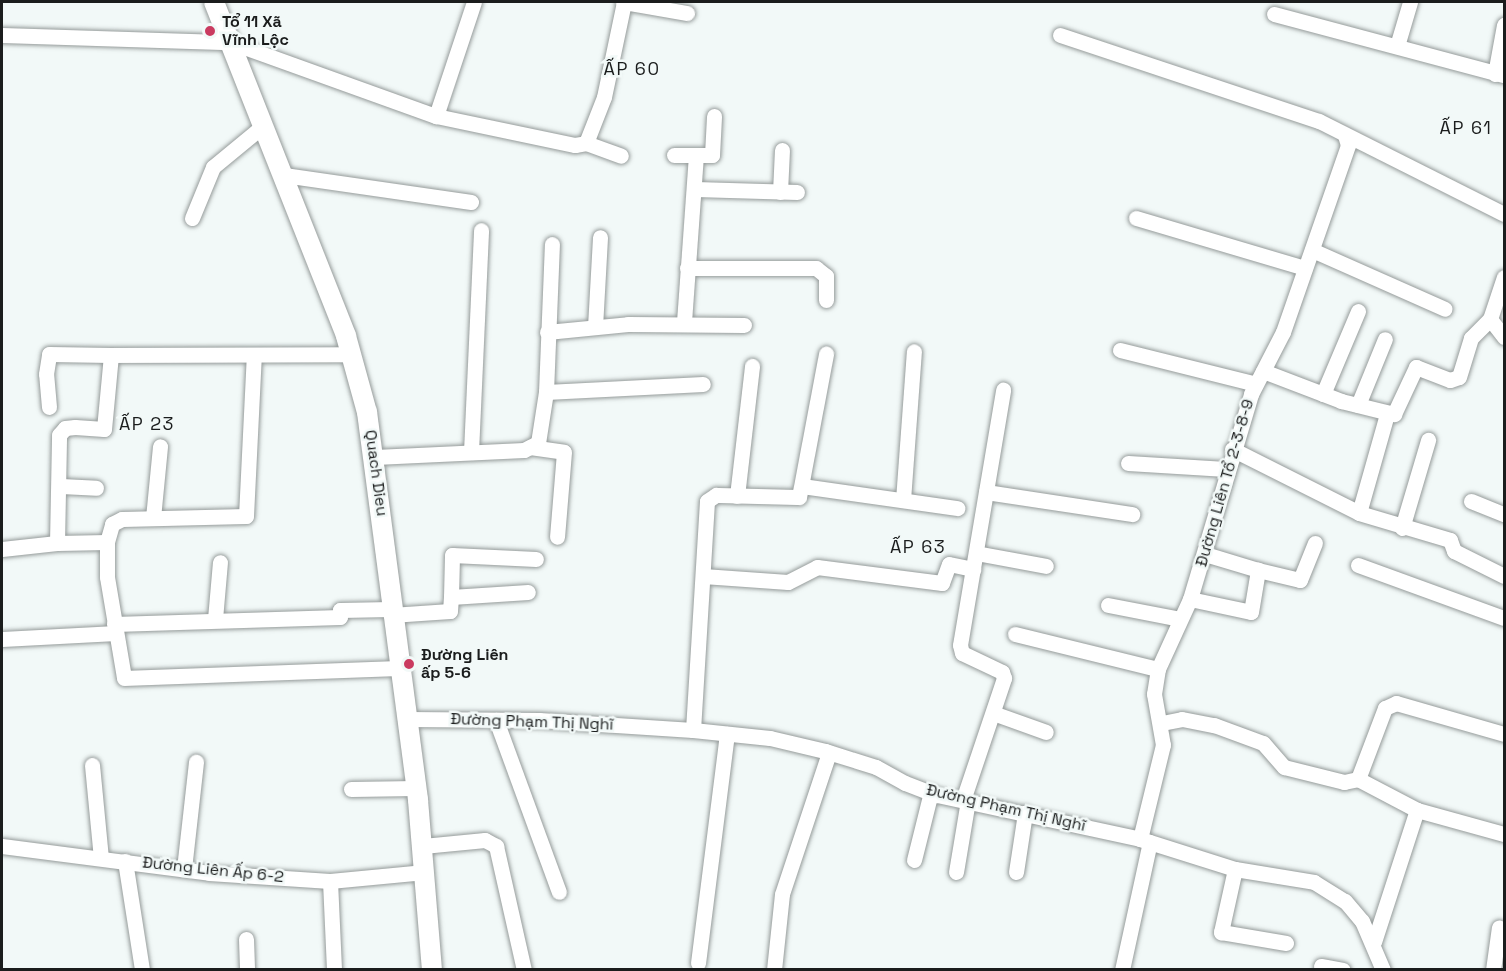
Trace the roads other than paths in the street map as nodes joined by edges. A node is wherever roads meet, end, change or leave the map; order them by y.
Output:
1 (214, 2) edge
2 (474, 2) edge
3 (623, 2) edge
4 (1410, 2) edge
5 (687, 13) dead end
6 (1274, 14) dead end
7 (1504, 25) edge
8 (1060, 35) dead end
9 (2, 36) edge
10 (230, 42) junction
11 (1397, 46) junction
12 (1500, 75) edge
13 (436, 116) junction
14 (714, 116) dead end
15 (264, 125) junction
16 (1345, 135) junction
17 (586, 143) junction
18 (782, 150) dead end
19 (674, 155) dead end
20 (621, 156) dead end
21 (696, 156) junction
22 (284, 175) junction
23 (695, 189) junction
24 (780, 192) junction
25 (797, 192) dead end
26 (471, 202) dead end
27 (1504, 214) edge
28 (192, 218) dead end
29 (1136, 218) dead end
30 (481, 230) dead end
31 (600, 237) dead end
32 (552, 244) dead end
33 (1312, 250) junction
34 (687, 268) junction
35 (1305, 268) junction
36 (1504, 277) edge
37 (826, 300) dead end
38 (1445, 309) dead end
39 (1358, 311) dead end
40 (1490, 319) junction
41 (684, 322) junction
42 (744, 325) dead end
43 (595, 327) junction
44 (547, 332) junction
45 (1504, 337) edge
46 (1385, 339) dead end
47 (1120, 350) dead end
48 (914, 351) dead end
49 (351, 354) junction
50 (826, 354) dead end
51 (111, 355) junction
52 (254, 355) junction
53 (752, 366) dead end
54 (1259, 378) junction
55 (703, 384) dead end
56 (1002, 390) dead end
57 (546, 392) junction
58 (1323, 394) junction
59 (1358, 405) junction
60 (49, 407) dead end
61 (1387, 414) junction
62 (1428, 440) dead end
63 (160, 446) dead end
64 (530, 447) junction
65 (1232, 449) junction
66 (471, 452) junction
67 (375, 457) junction
68 (1128, 463) dead end
69 (1226, 468) junction
70 (61, 486) junction
71 (802, 486) junction
72 (96, 488) dead end
73 (986, 492) junction
74 (737, 496) junction
75 (903, 500) junction
76 (1471, 501) dead end
77 (957, 508) dead end
78 (1359, 513) junction
79 (1504, 513) edge
80 (1132, 514) dead end
81 (153, 518) junction
82 (1402, 528) junction
83 (557, 537) dead end
84 (107, 542) junction
85 (57, 543) junction
86 (1315, 543) dead end
87 (2, 549) edge
88 (976, 553) junction
89 (1205, 554) junction
90 (536, 559) dead end
91 (220, 562) dead end
92 (1358, 565) dead end
93 (1046, 566) dead end
94 (973, 569) junction
95 (1258, 570) junction
96 (703, 576) junction
97 (1504, 576) edge
98 (528, 592) dead end
99 (451, 597) junction
100 (1190, 599) junction
101 (1108, 605) dead end
102 (391, 612) junction
103 (1504, 618) edge
104 (215, 619) junction
105 (1180, 619) junction
106 (115, 629) junction
107 (1015, 633) dead end
108 (2, 639) edge
109 (398, 668) junction
110 (1158, 669) junction
111 (993, 713) junction
112 (405, 719) junction
113 (496, 720) junction
114 (1162, 723) junction
115 (693, 730) junction
116 (1046, 732) dead end
117 (727, 734) junction
118 (1504, 734) edge
119 (830, 753) junction
120 (196, 762) dead end
121 (92, 765) dead end
122 (1358, 779) junction
123 (416, 788) junction
124 (351, 789) dead end
125 (932, 792) junction
126 (965, 800) junction
127 (1417, 810) junction
128 (1025, 813) junction
129 (1504, 834) edge
130 (1145, 840) junction
131 (2, 846) edge
132 (423, 846) junction
133 (101, 858) junction
134 (914, 860) dead end
135 (125, 861) junction
136 (1235, 868) junction
137 (184, 869) junction
138 (425, 872) junction
139 (956, 872) dead end
140 (1016, 872) dead end
141 (330, 881) junction
142 (559, 892) dead end
143 (1499, 927) dead end
144 (246, 939) dead end
145 (1374, 942) junction
146 (1286, 944) dead end
147 (698, 963) dead end
148 (1321, 966) dead end
149 (142, 969) edge
150 (247, 969) edge
151 (334, 969) edge
152 (432, 969) edge
153 (524, 969) edge
154 (774, 969) edge
155 (1122, 969) edge
156 (1343, 969) edge
157 (1383, 969) edge
158 (1493, 969) edge

1 - 10 main road, Quach Dieu
2 - 13 street
3 - 5 street
3 - 17 street
4 - 11 street
6 - 11 street
7 - 12 street
8 - 16 street
9 - 10 street
10 - 13 street
10 - 15 main road, Quach Dieu
11 - 12 street
13 - 17 street
14 - 21 street
15 - 22 main road, Quach Dieu
15 - 28 street
16 - 27 street
16 - 33 street, Đường Liên Tổ 2-3-8-9
17 - 20 street
18 - 24 street
19 - 21 street
21 - 23 street
22 - 26 street
22 - 49 main road, Quach Dieu
23 - 24 street
23 - 34 street
24 - 25 street
29 - 35 street
30 - 66 street
31 - 43 street
32 - 44 street
33 - 35 street, Đường Liên Tổ 2-3-8-9
33 - 38 street
34 - 37 street
34 - 41 street
35 - 54 street, Đường Liên Tổ 2-3-8-9
36 - 40 street
39 - 58 street
40 - 45 street
40 - 61 street
41 - 42 street
41 - 43 street
43 - 44 street
44 - 57 street
46 - 59 street
47 - 54 street
48 - 75 street
49 - 52 street
49 - 67 main road, Quach Dieu
50 - 71 street
51 - 52 street
51 - 60 street
51 - 70 street
52 - 81 street
53 - 74 street
54 - 58 street
54 - 65 street, Đường Liên Tổ 2-3-8-9
55 - 57 street
56 - 73 street
57 - 64 street
58 - 59 street
59 - 61 street
61 - 78 street
62 - 82 street
63 - 81 street
64 - 66 street
64 - 83 street
65 - 69 street, Đường Liên Tổ 2-3-8-9
65 - 78 street
66 - 67 street
67 - 102 main road, Quach Dieu
68 - 69 street
69 - 89 street, Đường Liên Tổ 2-3-8-9
70 - 72 street
70 - 85 street
71 - 74 street
71 - 75 street
73 - 80 street
73 - 88 street
74 - 96 street
75 - 77 street
76 - 79 street
78 - 82 street
81 - 84 street
82 - 97 street
84 - 85 street
84 - 106 street
85 - 87 street
86 - 95 street
88 - 93 street
88 - 94 street
89 - 95 street
89 - 100 street, Đường Liên Tổ 2-3-8-9
90 - 99 street
91 - 104 street
92 - 103 street
94 - 96 street
94 - 111 street
95 - 100 street
96 - 115 street
98 - 99 street
99 - 102 street
100 - 105 street, Đường Liên Tổ 2-3-8-9
101 - 105 street
102 - 104 street
102 - 109 main road, Quach Dieu
104 - 106 street
105 - 110 street, Đường Liên Tổ 2-3-8-9
106 - 108 street
106 - 109 street
107 - 110 street
109 - 112 main road, Quach Dieu
110 - 114 street, Đường Liên Tổ 2-3-8-9
111 - 116 street
111 - 126 street
112 - 113 street, Đường Phạm Thị Nghĩ
112 - 123 main road, Quach Dieu
113 - 115 street, Đường Phạm Thị Nghĩ
113 - 142 street
114 - 122 street
114 - 130 street, Đường Liên Tổ 2-3-8-9
115 - 117 street, Đường Phạm Thị Nghĩ
117 - 119 street, Đường Phạm Thị Nghĩ
117 - 147 street
118 - 122 street
119 - 125 street, Đường Phạm Thị Nghĩ
119 - 154 street
120 - 137 street
121 - 133 street
122 - 127 street
123 - 124 street
123 - 132 main road, Quach Dieu
125 - 126 street, Đường Phạm Thị Nghĩ
125 - 134 street
126 - 128 street, Đường Phạm Thị Nghĩ
126 - 139 street
127 - 129 street
127 - 145 street
128 - 130 street, Đường Phạm Thị Nghĩ
128 - 140 street
130 - 136 street, Đường Phạm Thị Nghĩ
130 - 155 street, Đường Liên Tổ 2-3-8-9
131 - 133 street, Đường Liên Ấp 6-2
132 - 138 main road, Quach Dieu
132 - 153 street
133 - 135 street, Đường Liên Ấp 6-2
135 - 137 street, Đường Liên Ấp 6-2
135 - 149 street
136 - 145 street, Đường Phạm Thị Nghĩ
136 - 146 street
137 - 141 street, Đường Liên Ấp 6-2
138 - 141 street, Đường Liên Ấp 6-2
138 - 152 main road, Quach Dieu
141 - 151 street
143 - 158 street
144 - 150 street
145 - 157 street, Đường Phạm Thị Nghĩ
148 - 156 street

